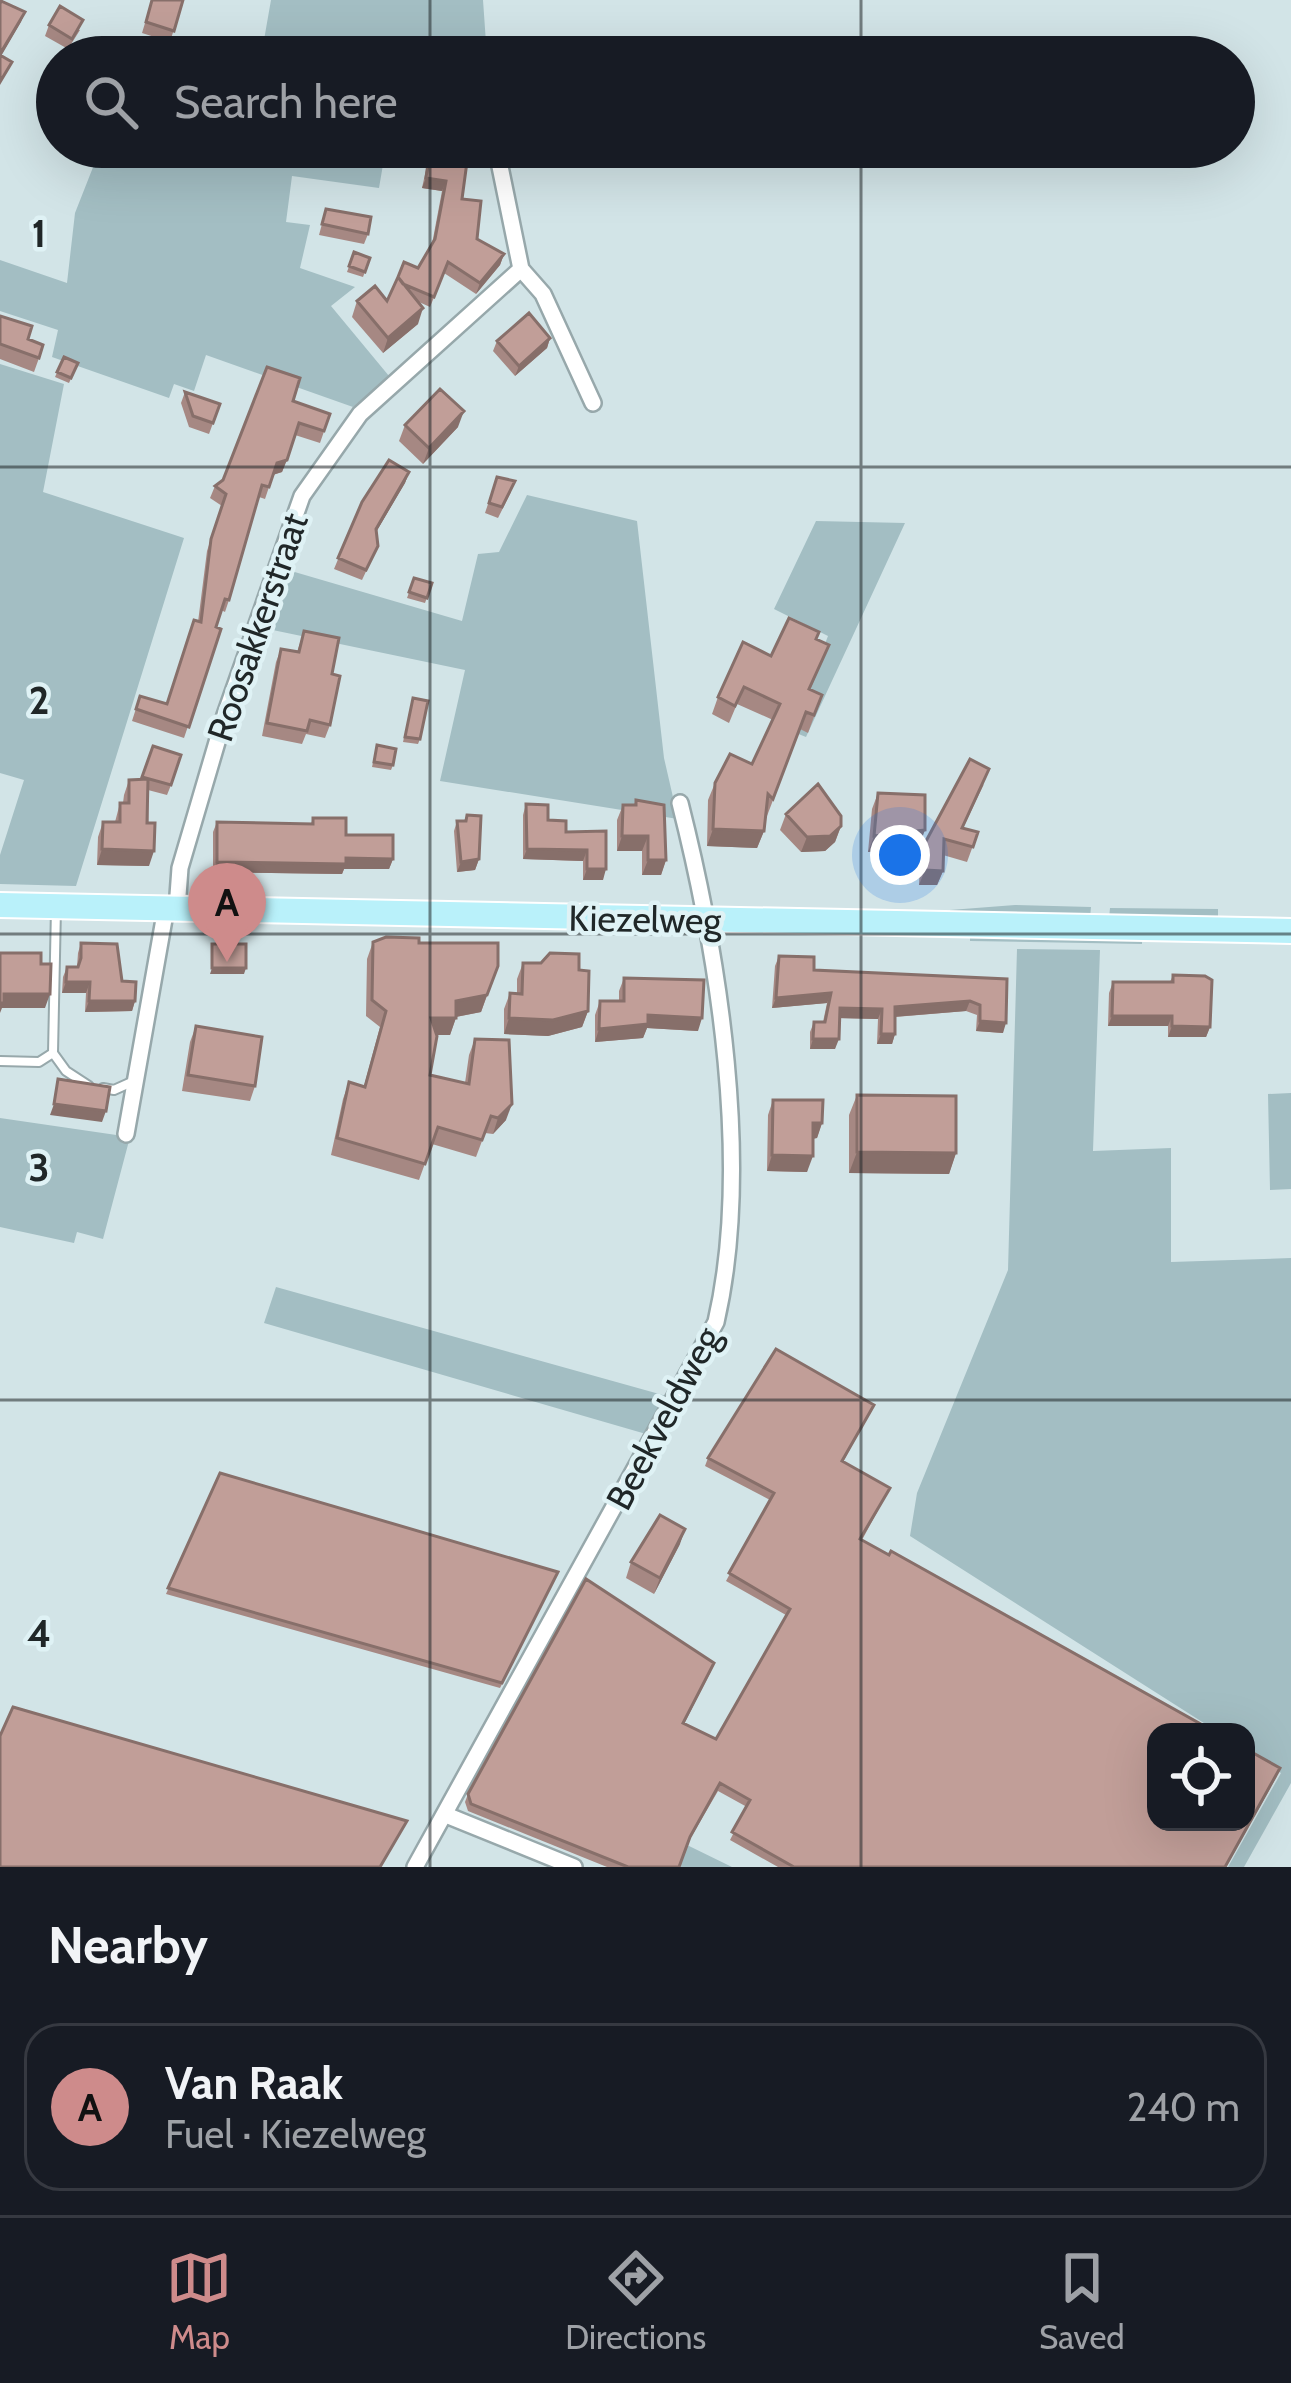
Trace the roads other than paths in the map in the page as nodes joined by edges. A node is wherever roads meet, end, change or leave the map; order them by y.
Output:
1 (500, 168) edge
2 (521, 269) junction
3 (593, 404) dead end
4 (680, 802) dead end
5 (0, 905) edge
6 (56, 907) junction
7 (171, 909) junction
8 (709, 920) junction
9 (1291, 931) edge
10 (53, 1054) junction
11 (0, 1061) edge
12 (136, 1080) junction
13 (126, 1134) dead end
14 (446, 1815) junction
15 (415, 1867) edge
16 (574, 1867) edge

1 - 2 street
2 - 3 street
2 - 7 street, Roosakkerstraat
4 - 8 street, Beekveldweg
5 - 6 main road, Kiezelweg
6 - 7 main road, Kiezelweg
6 - 10 lane
7 - 8 main road, Kiezelweg
7 - 12 street, Roosakkerstraat
8 - 9 main road, Kiezelweg
8 - 14 street, Beekveldweg
10 - 11 lane
10 - 12 lane
12 - 13 street, Roosakkerstraat
14 - 15 street, Beekveldweg
14 - 16 street

